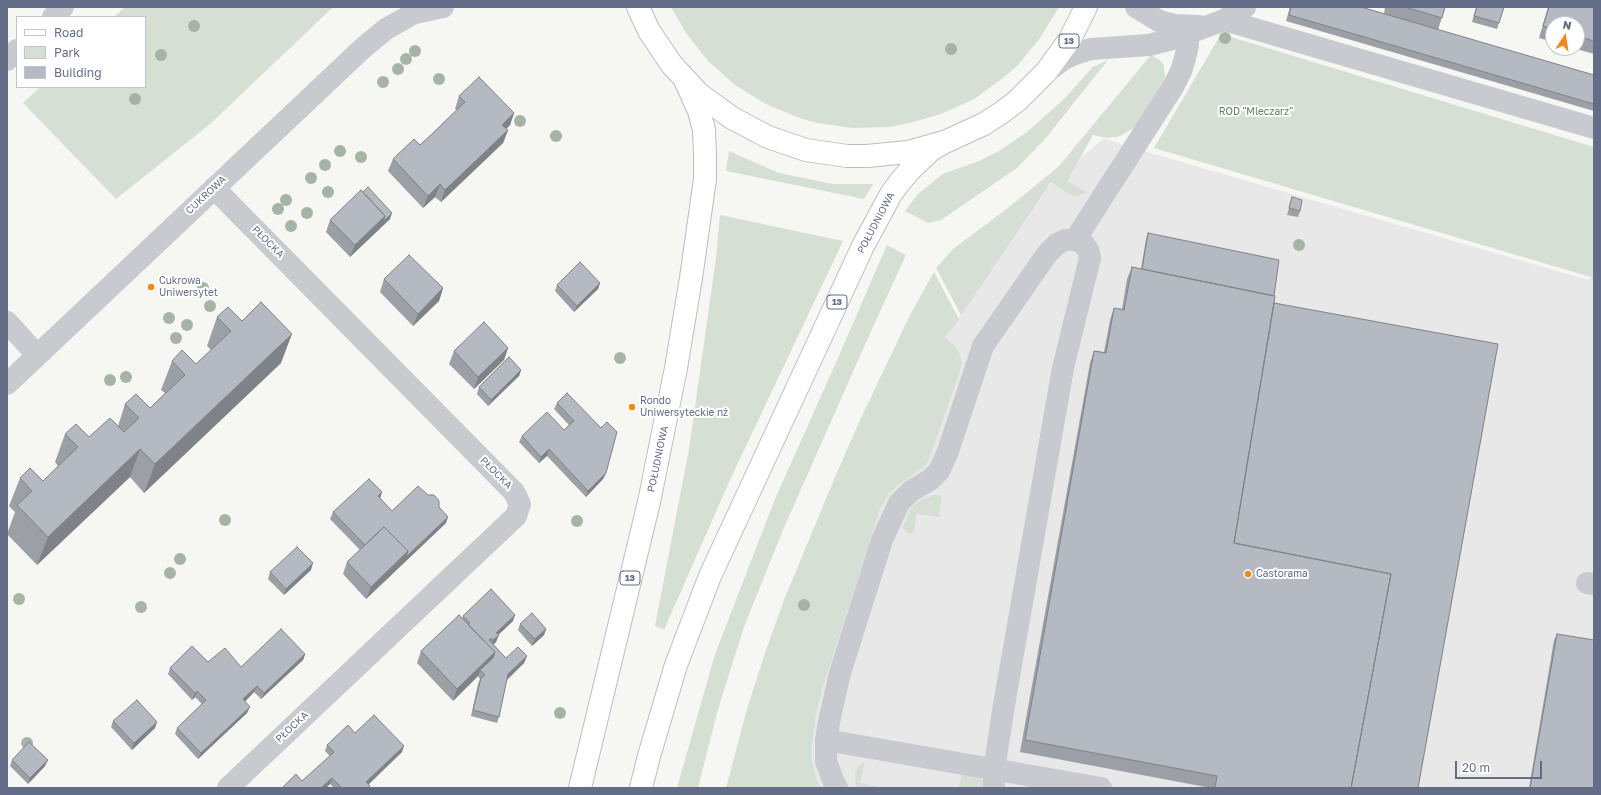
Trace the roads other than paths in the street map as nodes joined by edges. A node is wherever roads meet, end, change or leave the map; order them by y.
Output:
1 (64, 7) edge
2 (443, 7) edge
3 (1086, 7) edge
4 (1136, 7) edge
5 (1245, 7) edge
6 (637, 9) edge
7 (418, 11) edge
8 (54, 16) edge
9 (1224, 20) junction
10 (1188, 30) junction
11 (16, 51) edge
12 (7, 60) edge
13 (1046, 72) junction
14 (685, 80) junction
15 (1594, 128) edge
16 (947, 141) junction
17 (214, 188) junction
18 (1075, 240) junction
19 (7, 322) edge
20 (37, 355) junction
21 (7, 384) edge
22 (826, 740) junction
23 (994, 779) edge
24 (228, 788) edge
25 (580, 788) edge
26 (641, 788) edge
27 (837, 788) edge
28 (1101, 788) edge

1 - 8 street
2 - 7 street, CUKROWA
3 - 13 main road, 13
4 - 10 street
5 - 9 street
6 - 14 main road, 13
7 - 17 street, CUKROWA
9 - 10 street
9 - 15 street
10 - 13 street
10 - 18 street
11 - 12 street
13 - 16 main road, 13
14 - 16 main road
14 - 25 main road, POŁUDNIOWA / 13
16 - 26 main road, POŁUDNIOWA / 13
17 - 20 street, CUKROWA
17 - 24 street, PŁOCKA
18 - 22 street
18 - 23 street
19 - 20 street
20 - 21 street, CUKROWA
22 - 23 street
22 - 27 street
23 - 28 street

